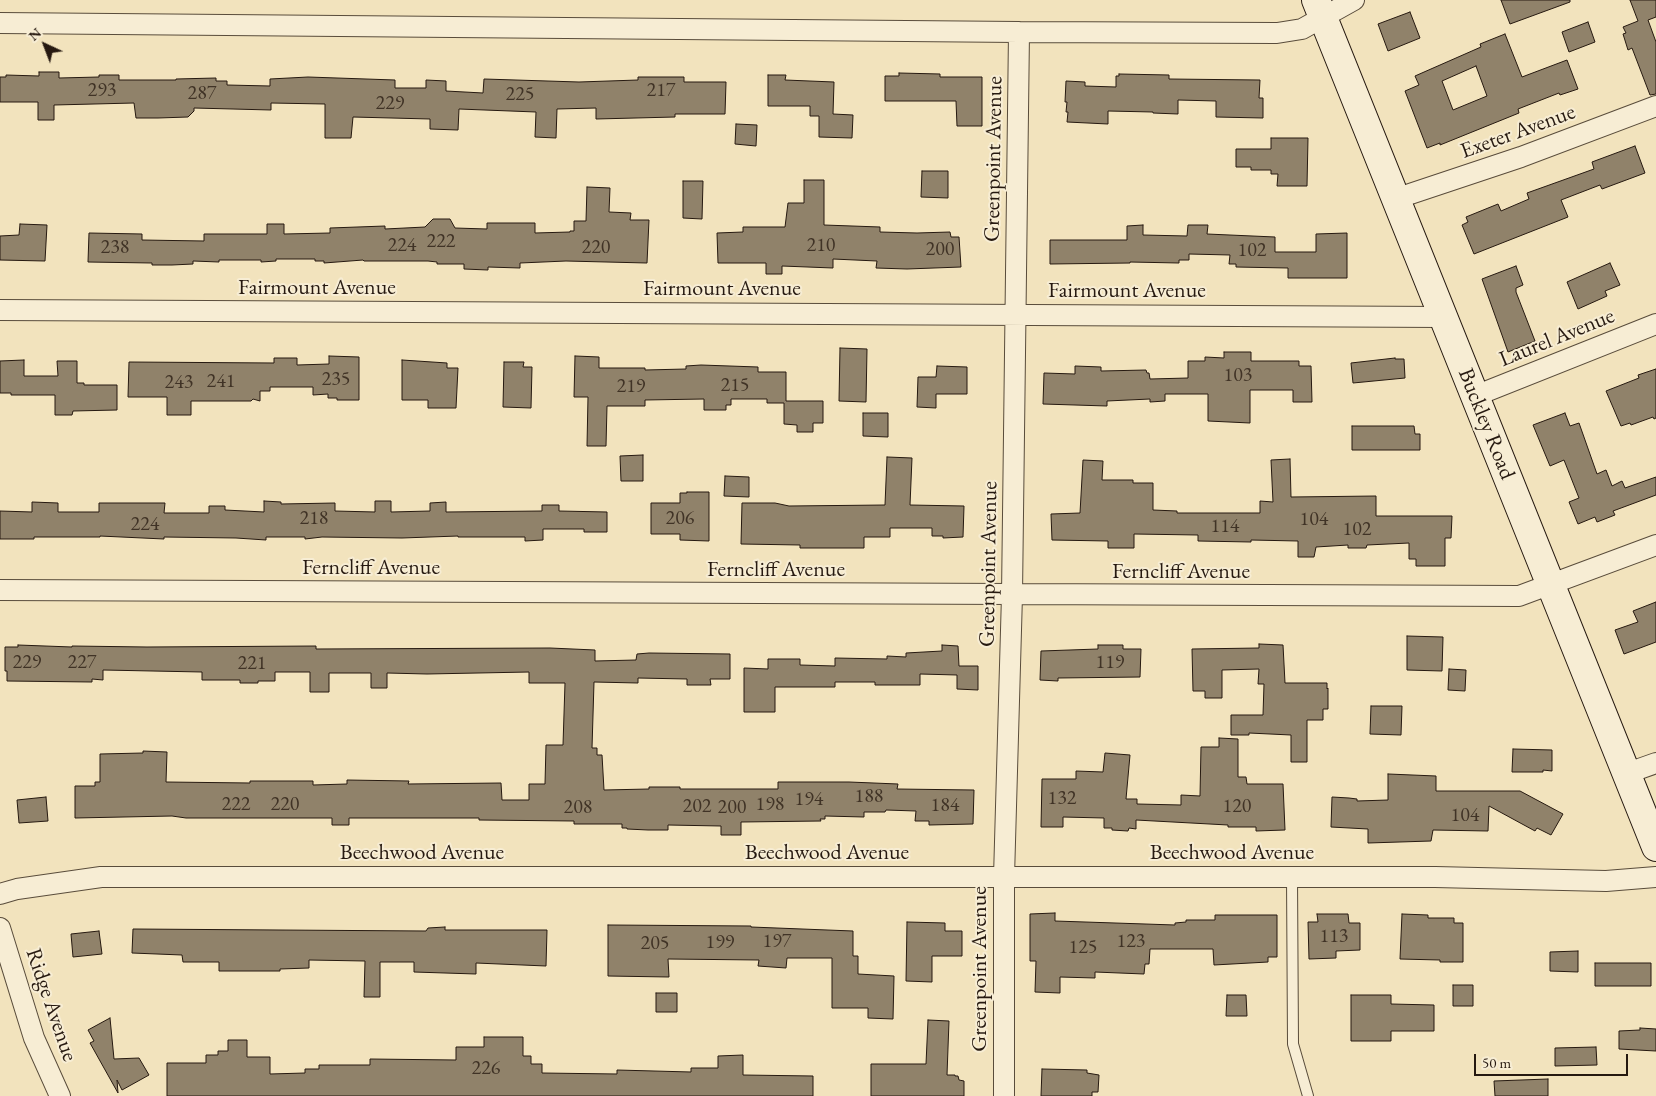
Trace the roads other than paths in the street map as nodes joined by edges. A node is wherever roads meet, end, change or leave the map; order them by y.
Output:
1 (1354, 0) edge
2 (1319, 9) edge
3 (0, 23) edge
4 (1018, 32) junction
5 (1656, 106) edge
6 (1395, 200) junction
7 (0, 310) edge
8 (1016, 314) junction
9 (1443, 317) junction
10 (1656, 324) edge
11 (1475, 396) junction
12 (1656, 545) edge
13 (1550, 586) junction
14 (0, 590) edge
15 (1012, 596) junction
16 (1656, 763) edge
17 (1625, 774) junction
18 (1656, 847) edge
19 (1004, 877) junction
20 (1292, 877) junction
21 (1656, 877) edge
22 (0, 894) edge
23 (0, 928) edge
24 (60, 1096) edge
25 (1004, 1096) edge
26 (1308, 1096) edge

1 - 2 street
2 - 4 street
2 - 6 street, Buckley Road
3 - 4 street
4 - 8 street, Greenpoint Avenue
5 - 6 street, Exeter Avenue
6 - 9 street, Buckley Road
7 - 8 street, Fairmount Avenue
8 - 9 street, Fairmount Avenue
8 - 15 street, Greenpoint Avenue
9 - 11 street, Buckley Road
10 - 11 street, Laurel Avenue
11 - 13 street, Buckley Road
12 - 13 street, Ferncliff Avenue
13 - 15 street, Ferncliff Avenue
13 - 17 street, Buckley Road
14 - 15 street, Ferncliff Avenue
15 - 19 street, Greenpoint Avenue
16 - 17 street
17 - 18 street, Buckley Road
19 - 20 street, Beechwood Avenue
19 - 22 street, Beechwood Avenue
19 - 25 street, Greenpoint Avenue
20 - 21 street, Beechwood Avenue
20 - 26 lane
23 - 24 street, Ridge Avenue

